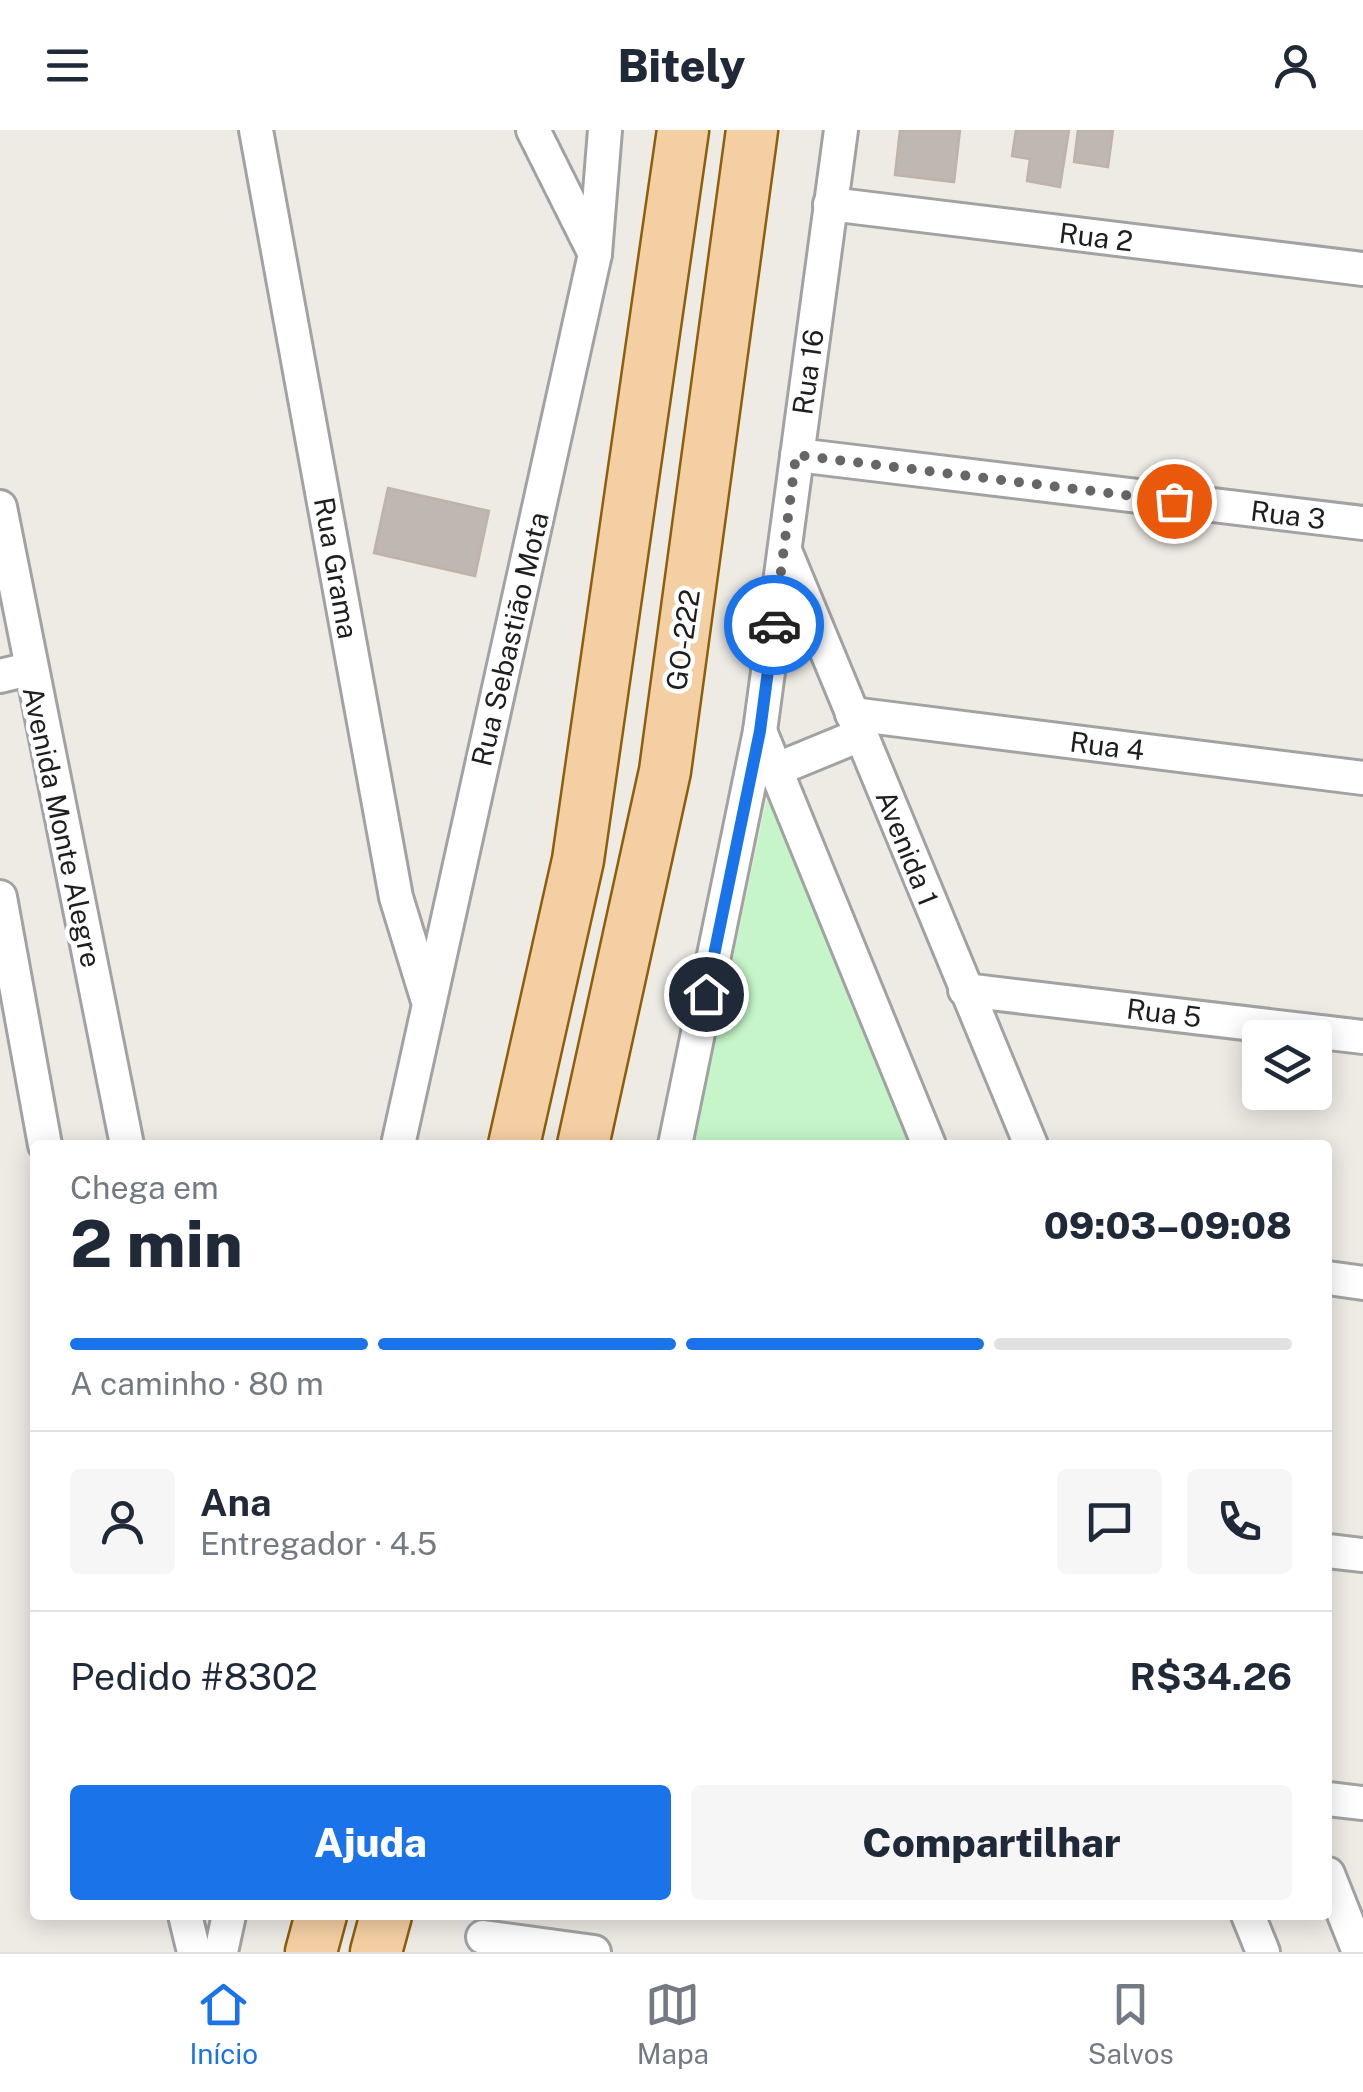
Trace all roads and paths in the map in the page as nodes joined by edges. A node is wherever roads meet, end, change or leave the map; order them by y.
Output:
1 (256, 130) edge
2 (532, 130) edge
3 (605, 130) edge
4 (683, 130) edge
5 (752, 130) edge
6 (841, 130) edge
7 (830, 204) junction
8 (595, 254) junction
9 (1363, 269) edge
10 (796, 455) junction
11 (0, 507) edge
12 (1363, 524) edge
13 (784, 550) junction
14 (15, 673) edge
15 (856, 724) junction
16 (760, 731) junction
17 (775, 770) junction
18 (1363, 778) edge
19 (0, 897) edge
20 (965, 990) junction
21 (428, 1003) junction
22 (1363, 1038) edge
23 (43, 1140) edge
24 (126, 1140) edge
25 (399, 1140) edge
26 (515, 1140) edge
27 (583, 1140) edge
28 (676, 1140) edge
29 (927, 1140) edge
30 (1028, 1140) edge
31 (1332, 1279) edge
32 (1363, 1283) edge
33 (1332, 1552) edge
34 (1363, 1556) edge
35 (1332, 1800) edge
36 (1363, 1804) edge
37 (1332, 1884) edge
38 (186, 1920) edge
39 (228, 1920) edge
40 (320, 1920) edge
41 (385, 1920) edge
42 (1250, 1920) edge
43 (483, 1935) edge
44 (194, 1952) edge
45 (221, 1952) edge
46 (310, 1952) edge
47 (376, 1952) edge
48 (594, 1952) edge
49 (1262, 1952) edge
50 (1360, 1952) edge

1 - 21 street, Rua Grama
2 - 8 street
3 - 8 street, Rua Sebastião Mota
4 - 26 main road
5 - 27 main road, GO-222
6 - 7 street, Rua 16
7 - 9 street, Rua 2
7 - 10 street, Rua 16
8 - 21 street, Rua Sebastião Mota
10 - 12 street, Rua 3
10 - 13 street, Rua 16
11 - 14 street, Avenida Monte Alegre
13 - 15 street, Avenida 1
13 - 16 street, Rua 16
14 - 24 street, Avenida Monte Alegre
15 - 17 street
15 - 18 street, Rua 4
15 - 20 street, Avenida 1
16 - 17 street
16 - 28 street, Rua 16
17 - 29 street
19 - 23 street
20 - 22 street, Rua 5
20 - 30 street, Avenida 1
21 - 25 street, Rua Sebastião Mota
31 - 32 street
33 - 34 street
35 - 36 street
37 - 50 street
38 - 44 street
39 - 45 street
40 - 46 main road
41 - 47 main road
42 - 49 street
43 - 48 street

